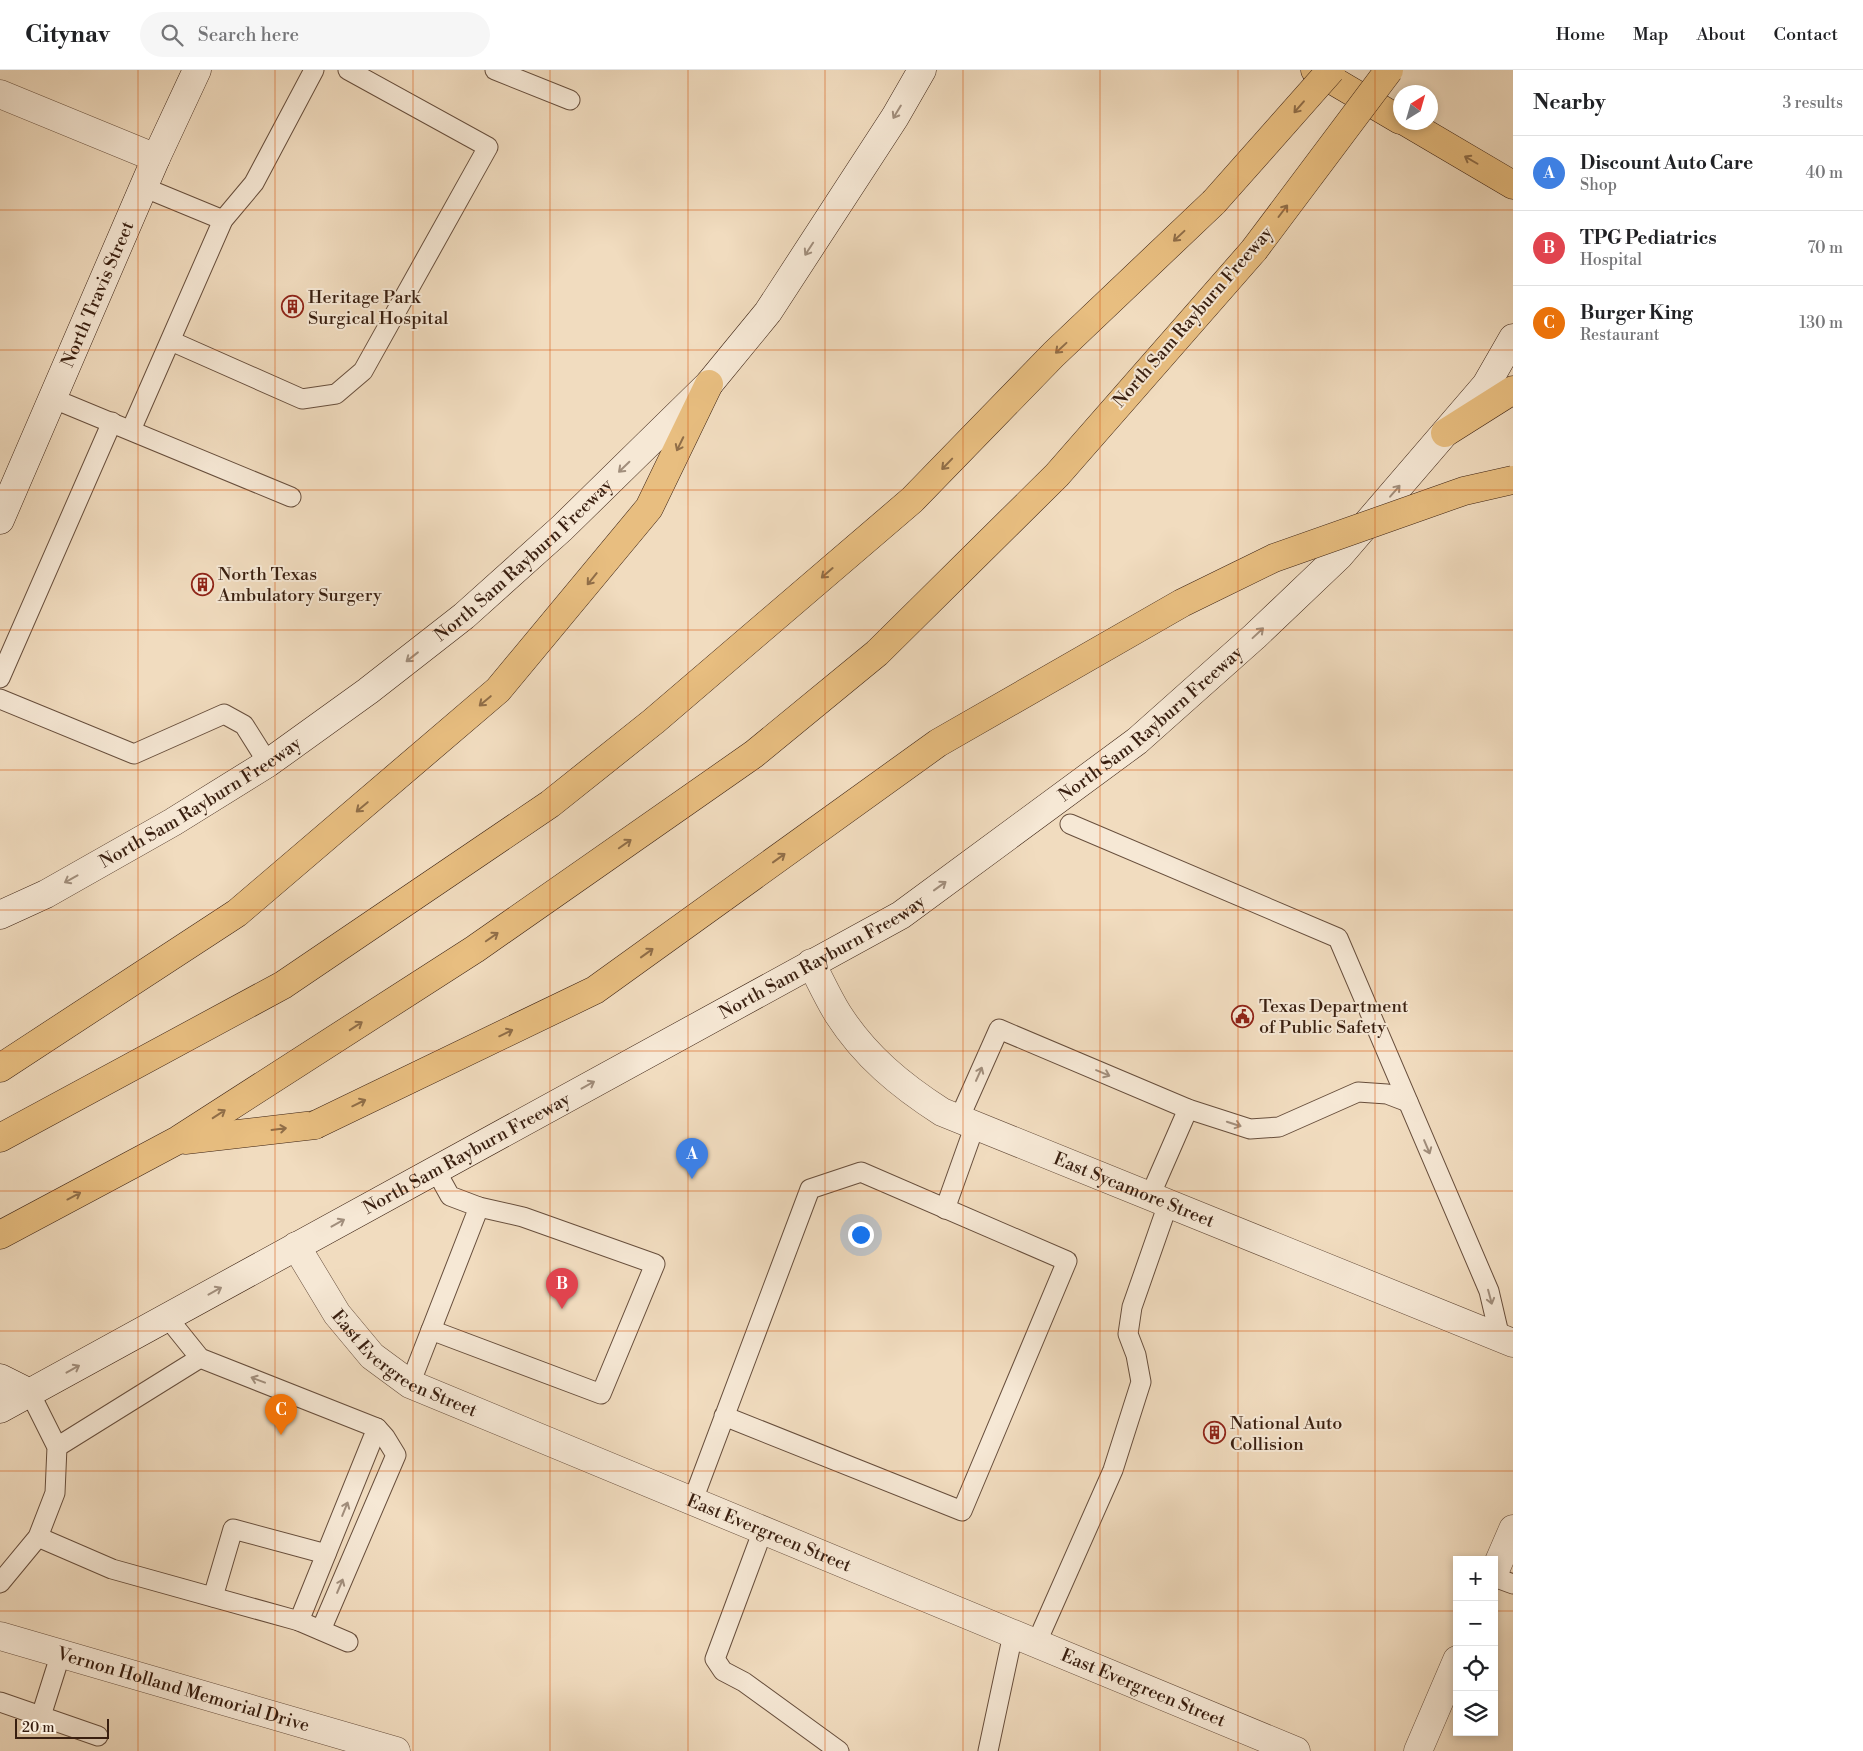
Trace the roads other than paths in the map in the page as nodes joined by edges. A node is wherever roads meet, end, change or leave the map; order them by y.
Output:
1 (197, 70) edge
2 (314, 70) edge
3 (348, 70) edge
4 (495, 70) edge
5 (922, 70) edge
6 (1315, 70) edge
7 (1331, 70) edge
8 (1389, 70) edge
9 (0, 94) edge
10 (570, 100) dead end
11 (1393, 116) edge
12 (1420, 130) edge
13 (156, 158) junction
14 (1513, 184) edge
15 (143, 187) junction
16 (223, 220) junction
17 (1513, 338) edge
18 (171, 341) junction
19 (709, 384) junction
20 (1513, 390) edge
21 (54, 399) junction
22 (112, 422) junction
23 (131, 430) junction
24 (1445, 433) junction
25 (1513, 480) edge
26 (291, 497) dead end
27 (0, 520) edge
28 (0, 678) edge
29 (0, 699) edge
30 (268, 763) junction
31 (1070, 824) dead end
32 (0, 915) edge
33 (811, 963) junction
34 (0, 1068) edge
35 (1408, 1102) junction
36 (1188, 1109) junction
37 (967, 1122) junction
38 (0, 1138) edge
39 (178, 1140) junction
40 (435, 1169) junction
41 (1159, 1200) junction
42 (479, 1207) junction
43 (944, 1209) junction
44 (0, 1235) edge
45 (296, 1246) junction
46 (167, 1317) junction
47 (431, 1330) junction
48 (1507, 1340) edge
49 (200, 1358) junction
50 (0, 1378) edge
51 (410, 1384) junction
52 (30, 1393) junction
53 (0, 1409) edge
54 (724, 1416) junction
55 (377, 1428) junction
56 (57, 1447) junction
57 (692, 1500) junction
58 (763, 1530) junction
59 (1513, 1530) edge
60 (38, 1536) junction
61 (326, 1554) junction
62 (1498, 1564) edge
63 (1498, 1578) edge
64 (0, 1584) edge
65 (1513, 1584) edge
66 (213, 1597) junction
67 (299, 1621) junction
68 (321, 1630) junction
69 (0, 1636) edge
70 (1025, 1639) junction
71 (348, 1642) dead end
72 (62, 1653) junction
73 (1453, 1669) edge
74 (0, 1702) edge
75 (41, 1716) junction
76 (98, 1736) dead end
77 (1260, 1744) edge
78 (396, 1751) edge
79 (839, 1751) edge
80 (988, 1751) edge
81 (1296, 1751) edge
82 (1418, 1751) edge

1 - 13 main road, North Travis Street
2 - 16 lane
3 - 18 lane
4 - 10 lane
5 -> 19 main road, North Sam Rayburn Freeway
6 - 11 main road
7 -> 38 main road, bridge
39 -> 8 main road, North Sam Rayburn Freeway, bridge
9 - 13 main road
14 -> 12 main road
13 - 15 main road, North Travis Street
15 - 16 lane
15 - 21 main road, North Travis Street
16 - 18 lane
17 - 24 main road, North Sam Rayburn Freeway
18 - 23 lane
19 -> 30 main road, North Sam Rayburn Freeway
19 -> 34 main road
20 - 24 main road
21 - 22 lane
21 - 27 main road, North Travis Street
22 - 23 lane
22 - 28 lane
23 - 26 lane
33 -> 24 main road, North Sam Rayburn Freeway
39 -> 25 main road, bridge
29 - 30 lane
30 -> 32 main road, North Sam Rayburn Freeway
31 - 35 lane
33 - 37 main road, East Sycamore Street
40 -> 33 main road, North Sam Rayburn Freeway
36 -> 35 lane
35 -> 48 lane
37 -> 36 lane
36 - 41 lane
37 - 41 main road, East Sycamore Street
37 - 43 lane
44 -> 39 main road, North Sam Rayburn Freeway
40 - 42 lane
45 -> 40 main road, North Sam Rayburn Freeway
41 - 48 main road, East Sycamore Street
41 - 70 lane
42 - 47 lane
42 - 47 lane
43 - 54 lane
43 - 54 lane
46 -> 45 main road, North Sam Rayburn Freeway
45 - 51 main road, East Evergreen Street
46 - 49 lane
52 -> 46 main road, North Sam Rayburn Freeway
47 - 51 lane
55 -> 49 lane
49 - 56 lane
50 - 52 main road
51 - 57 main road, East Evergreen Street
52 - 53 main road, North Sam Rayburn Freeway
52 - 56 lane
54 - 57 lane
61 -> 55 lane
68 -> 55 lane
56 - 60 lane
57 - 58 main road, East Evergreen Street
58 - 70 main road, East Evergreen Street
58 - 79 lane
59 - 62 main road
60 - 64 lane
60 - 66 lane
61 - 66 lane
61 - 67 lane
63 - 65 lane
66 - 67 lane
67 - 68 lane
68 - 71 lane
69 - 72 main road, Vernon Holland Memorial Drive
70 - 77 main road, East Evergreen Street
70 - 80 lane
72 - 75 lane
72 - 78 main road, Vernon Holland Memorial Drive
73 - 82 main road
74 - 75 lane
75 - 76 lane
77 - 81 main road, East Evergreen Street

